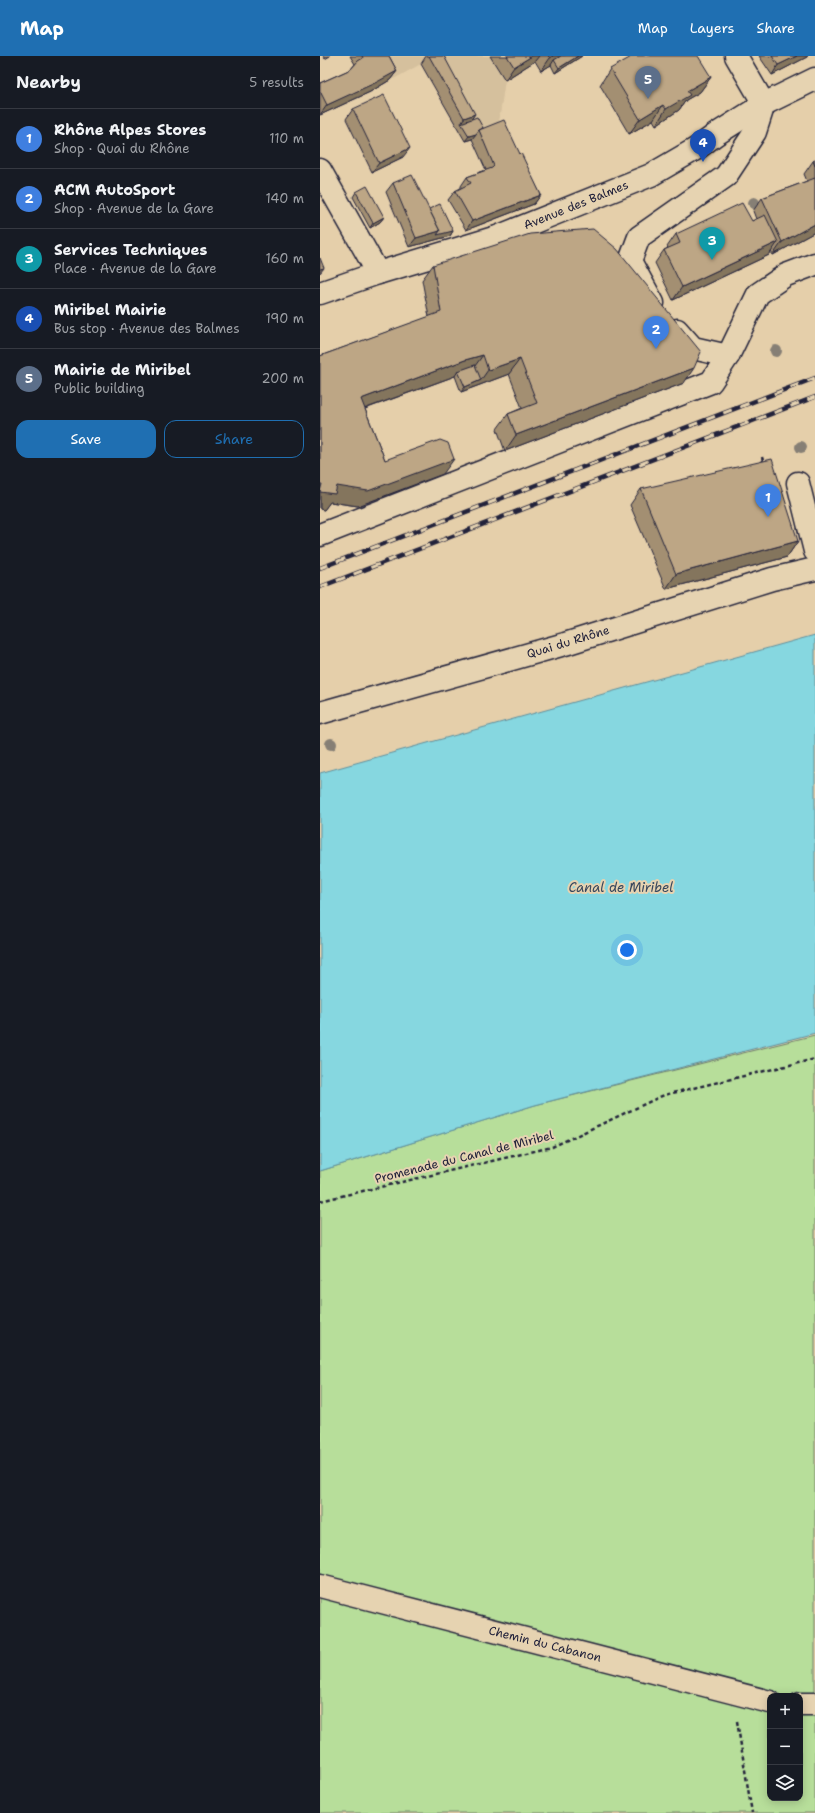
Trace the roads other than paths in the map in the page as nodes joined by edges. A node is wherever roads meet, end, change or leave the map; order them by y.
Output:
1 (736, 56) edge
2 (815, 79) edge
3 (764, 104) junction
4 (320, 170) edge
5 (815, 264) edge
6 (378, 273) junction
7 (320, 293) edge
8 (728, 356) junction
9 (798, 484) dead end
10 (320, 535) edge
11 (815, 551) edge
12 (815, 569) edge
13 (320, 713) edge
14 (320, 1586) edge
15 (767, 1701) edge
16 (803, 1704) edge
17 (815, 1704) edge

1 - 3 street
2 - 3 street, Avenue des Balmes
3 - 6 street, Avenue des Balmes
3 - 8 street
4 - 6 street
5 - 8 street
6 - 7 street, Avenue des Balmes
8 - 10 street
9 - 11 street
12 - 13 street, Quai du Rhône
14 - 15 street, Chemin du Cabanon
16 - 17 street

